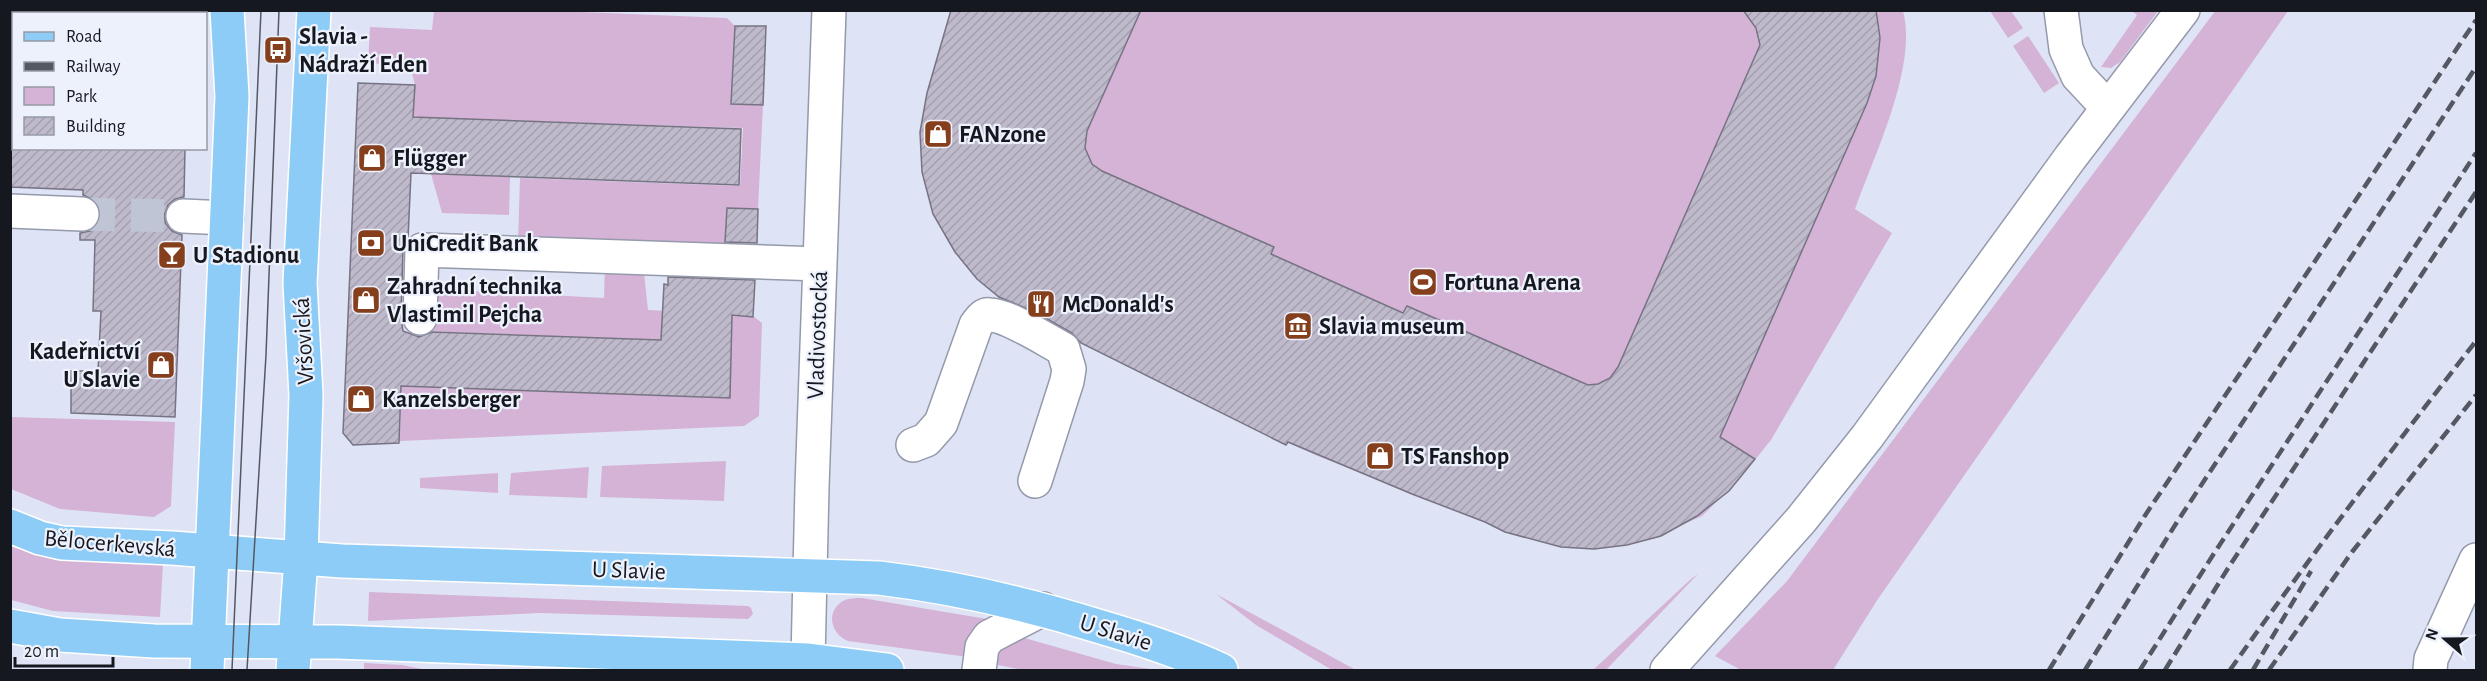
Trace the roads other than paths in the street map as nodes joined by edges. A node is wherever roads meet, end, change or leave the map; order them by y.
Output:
1 (227, 10) edge
2 (314, 10) edge
3 (829, 10) edge
4 (2061, 10) edge
5 (2183, 10) edge
6 (2108, 108) junction
7 (10, 211) edge
8 (82, 214) tunnel mouth
9 (183, 216) tunnel mouth
10 (227, 218) junction
11 (820, 264) junction
12 (420, 318) dead end
13 (913, 445) dead end
14 (1035, 481) dead end
15 (10, 526) edge
16 (212, 551) junction
17 (301, 558) junction
18 (2476, 560) edge
19 (809, 574) junction
20 (1043, 609) junction
21 (10, 626) edge
22 (208, 656) edge
23 (293, 656) edge
24 (808, 660) junction
25 (887, 670) edge
26 (978, 670) edge
27 (1221, 670) edge
28 (1667, 670) edge
29 (2430, 670) edge

1 - 10 main road
2 - 17 main road, Vršovická
3 - 11 street, Vladivostocká
4 - 6 street
5 - 6 street
6 - 28 street
7 - 8 street
9 - 10 street
10 - 16 main road
11 - 12 street
11 - 19 street, Vladivostocká
13 - 14 street
15 - 16 main road, Bělocerkevská
16 - 17 main road, U Slavie
16 - 22 main road
17 - 19 main road, U Slavie
17 - 23 main road, Vršovická
18 - 29 street
19 - 20 main road, U Slavie
19 - 24 street, Vladivostocká
20 - 26 street
20 - 27 main road, U Slavie
21 - 22 main road
22 - 23 main road
23 - 24 main road
24 - 25 main road

